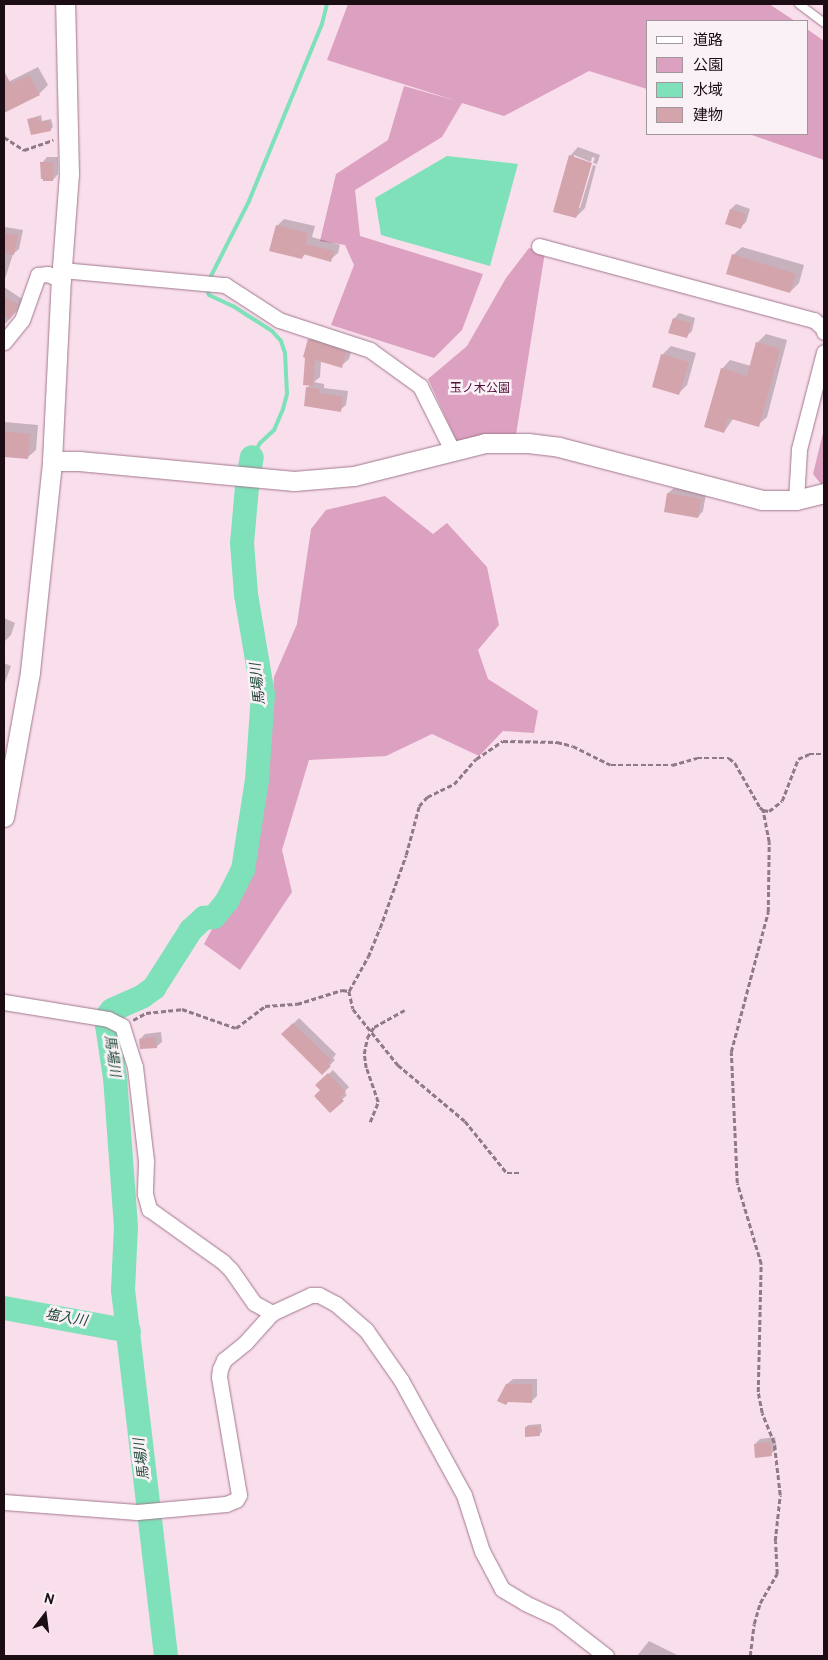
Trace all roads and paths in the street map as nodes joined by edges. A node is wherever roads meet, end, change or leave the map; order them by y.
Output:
1 (65, 4) edge
2 (799, 4) edge
3 (824, 23) edge
4 (4, 137) edge
5 (69, 137) junction
6 (539, 246) dead end
7 (62, 275) junction
8 (824, 332) edge
9 (4, 342) edge
10 (824, 352) edge
11 (452, 450) junction
12 (52, 461) junction
13 (824, 494) edge
14 (796, 500) junction
15 (824, 754) edge
16 (763, 810) junction
17 (4, 817) edge
18 (349, 991) junction
19 (4, 1002) edge
20 (405, 1010) dead end
21 (122, 1026) junction
22 (371, 1031) junction
23 (370, 1122) dead end
24 (521, 1173) dead end
25 (272, 1313) junction
26 (4, 1502) edge
27 (606, 1656) edge
28 (750, 1656) edge

1 - 5 street
2 - 3 lane
4 - 5 path
5 - 7 street
6 - 8 street
7 - 9 street
7 - 11 street
7 - 12 street
10 - 14 street
11 - 12 street
11 - 14 street
12 - 17 street
13 - 14 street
15 - 16 path
16 - 18 path
16 - 28 path
18 - 21 path
18 - 22 path
19 - 21 street
20 - 22 path
21 - 25 street
22 - 23 path
22 - 24 path
25 - 26 street
25 - 27 street

